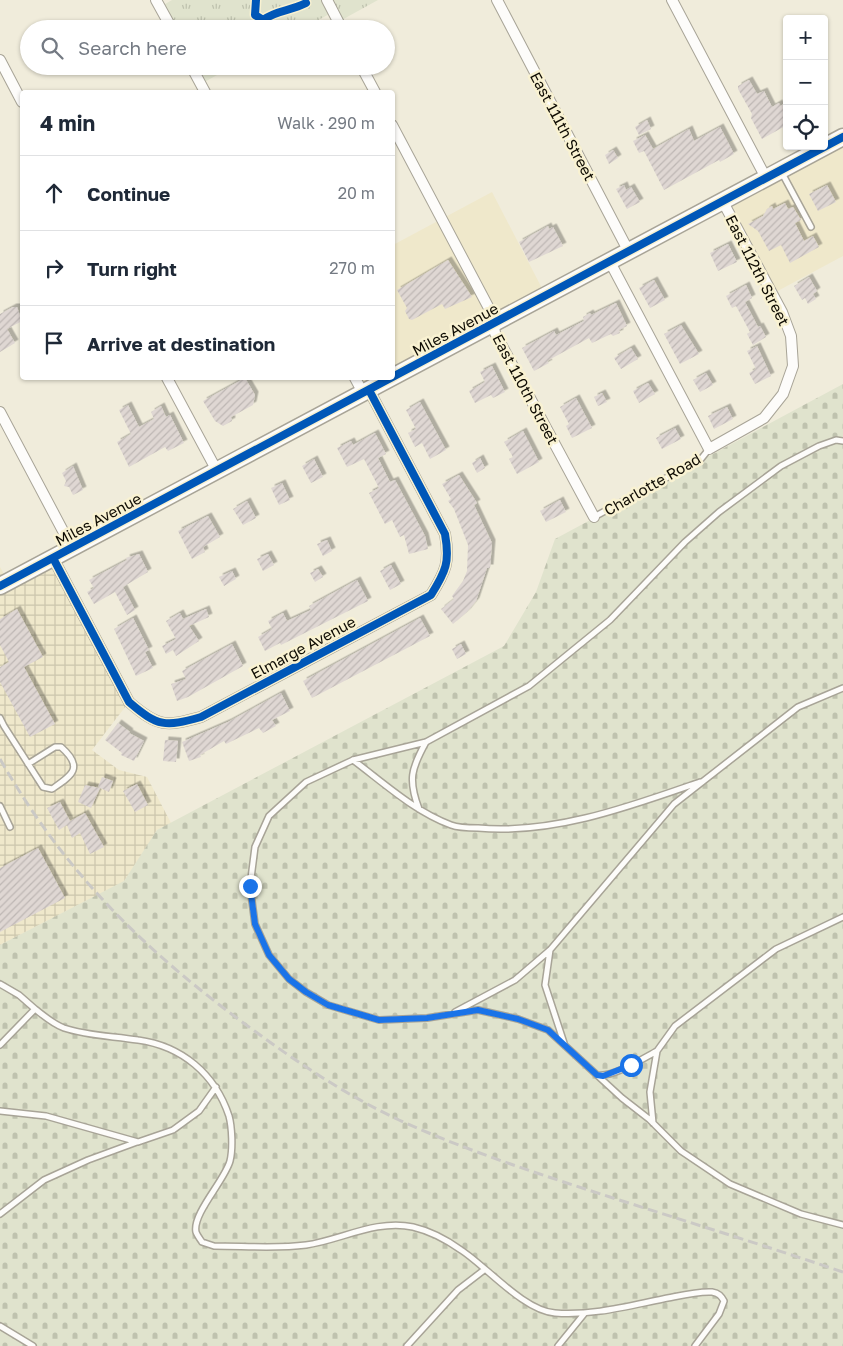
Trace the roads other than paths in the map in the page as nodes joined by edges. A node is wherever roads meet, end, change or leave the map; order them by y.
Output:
1 (156, 0) edge
2 (326, 0) edge
3 (497, 0) edge
4 (672, 0) edge
5 (167, 20) edge
6 (337, 20) edge
7 (0, 60) edge
8 (196, 75) edge
9 (366, 75) edge
10 (204, 90) edge
11 (374, 90) edge
12 (20, 98) edge
13 (395, 131) edge
14 (843, 137) edge
15 (781, 170) junction
16 (766, 178) junction
17 (724, 202) junction
18 (811, 227) dead end
19 (629, 252) junction
20 (610, 262) junction
21 (493, 324) junction
22 (395, 376) edge
23 (168, 380) edge
24 (357, 380) edge
25 (388, 380) edge
26 (366, 392) junction
27 (0, 412) edge
28 (843, 441) edge
29 (709, 449) junction
30 (216, 472) junction
31 (594, 517) joint
32 (72, 548) junction
33 (53, 558) junction
34 (0, 586) edge
35 (843, 688) edge
36 (0, 718) edge
37 (426, 742) junction
38 (354, 760) junction
39 (28, 764) junction
40 (705, 780) junction
41 (0, 806) edge
42 (419, 810) junction
43 (10, 826) dead end
44 (843, 917) edge
45 (550, 950) junction
46 (0, 984) edge
47 (35, 1009) junction
48 (450, 1014) junction
49 (0, 1045) edge
50 (565, 1046) junction
51 (656, 1051) junction
52 (597, 1075) junction
53 (216, 1087) junction
54 (0, 1111) edge
55 (653, 1123) junction
56 (138, 1142) junction
57 (0, 1214) edge
58 (843, 1225) edge
59 (484, 1270) junction
60 (584, 1314) junction
61 (0, 1326) edge
62 (33, 1346) edge
63 (407, 1346) edge
64 (558, 1346) edge
65 (695, 1346) edge

1 - 5 street
2 - 6 street
3 - 19 street, East 111th Street
4 - 16 street
7 - 12 street
8 - 10 street
9 - 11 street
13 - 21 street, East 110th Street
14 - 15 main road, Miles Avenue
15 - 16 main road, Miles Avenue
15 - 18 lane
16 - 17 main road, Miles Avenue
17 - 19 main road, Miles Avenue
17 - 29 street, East 112th Street
19 - 20 main road, Miles Avenue
20 - 21 main road, Miles Avenue
20 - 29 street
21 - 22 main road, Miles Avenue
21 - 31 street, East 110th Street
23 - 30 street
24 - 26 street, Elmarge Avenue
25 - 26 main road, Miles Avenue
26 - 30 main road, Miles Avenue
26 - 33 street, Elmarge Avenue
27 - 32 street
28 - 37 lane
29 - 31 lane, Charlotte Road
30 - 32 main road, Miles Avenue
32 - 33 main road, Miles Avenue
33 - 34 main road, Miles Avenue
35 - 40 lane
36 - 39 lane
37 - 38 lane
37 - 42 lane
38 - 42 lane
38 - 48 lane
39 - 39 lane
40 - 42 lane
40 - 45 lane
41 - 43 lane
44 - 51 lane
45 - 48 lane
45 - 50 lane
46 - 47 lane
47 - 49 lane
47 - 53 lane
48 - 50 lane
50 - 52 lane
51 - 52 lane
51 - 55 lane
52 - 55 lane
53 - 56 lane
53 - 59 lane
54 - 56 lane
55 - 58 lane
56 - 57 lane
59 - 60 lane
59 - 63 lane
60 - 64 lane
60 - 65 lane
61 - 62 lane

